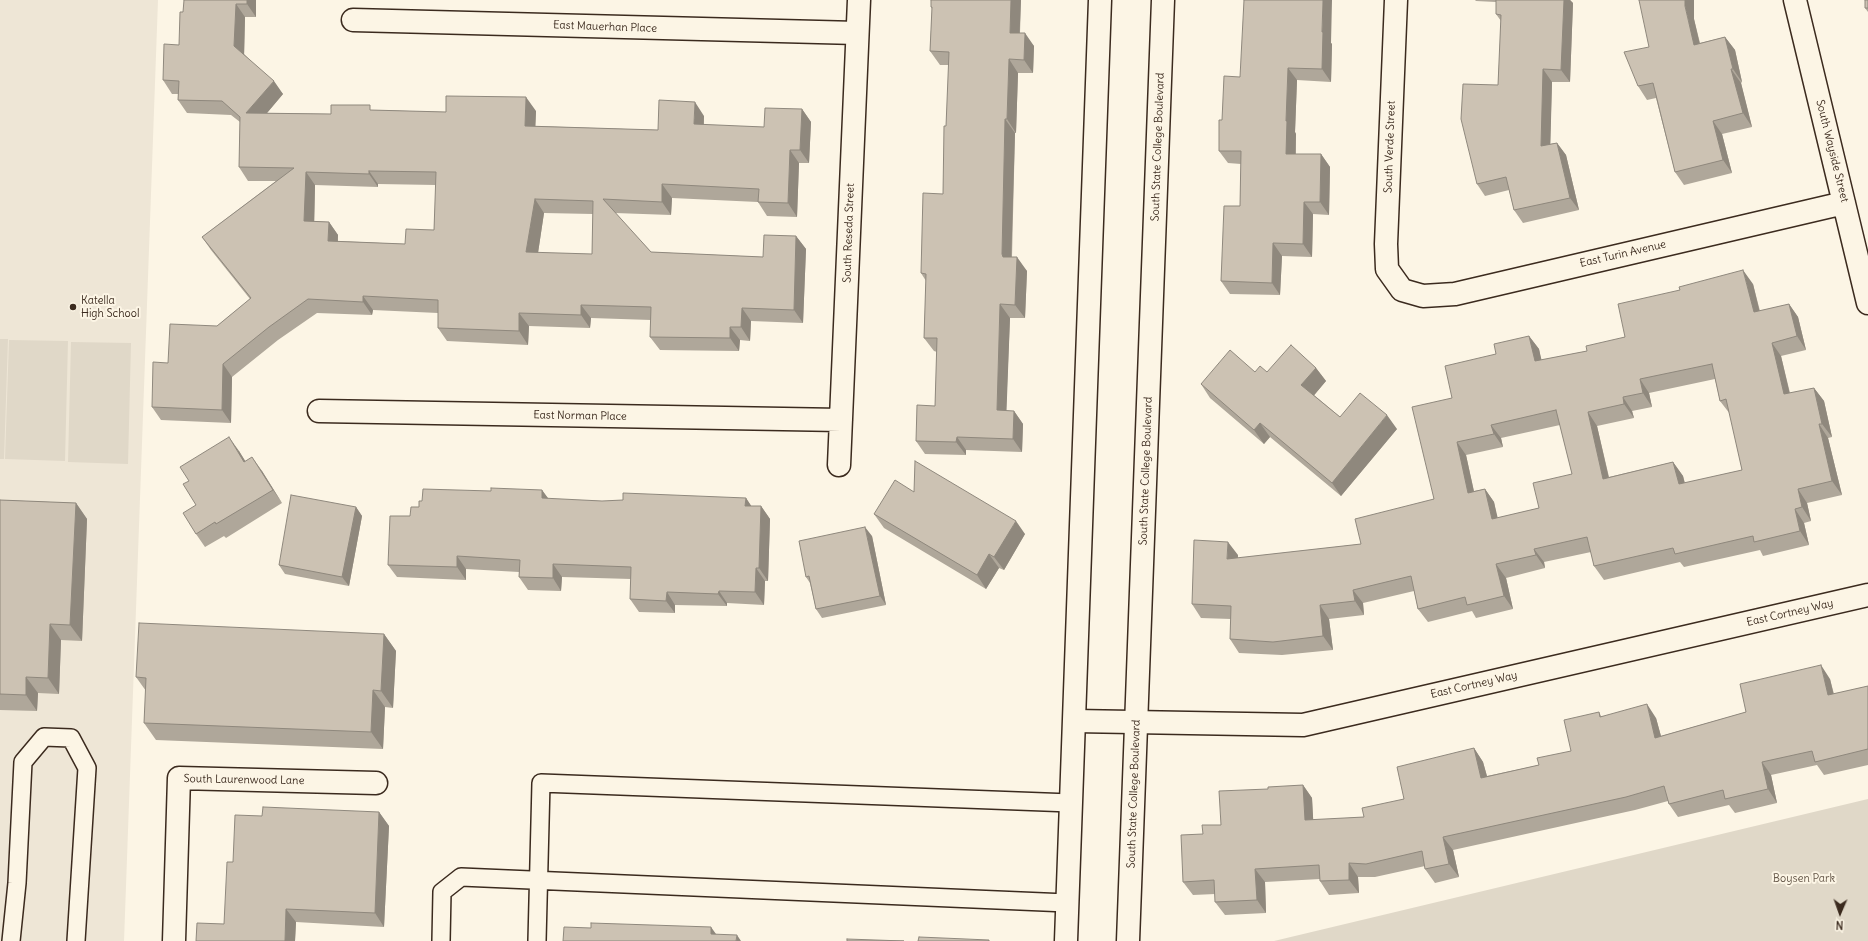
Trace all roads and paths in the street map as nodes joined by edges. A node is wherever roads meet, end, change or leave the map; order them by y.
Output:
1 (859, 0) edge
2 (1100, 0) edge
3 (1163, 0) edge
4 (1396, 0) edge
5 (1794, 0) edge
6 (353, 20) dead end
7 (857, 33) junction
8 (1844, 203) junction
9 (1402, 290) joint
10 (1868, 302) edge
11 (319, 411) dead end
12 (841, 420) junction
13 (838, 465) dead end
14 (1868, 595) edge
15 (1074, 721) junction
16 (1137, 722) junction
17 (376, 783) dead end
18 (1071, 803) junction
19 (540, 880) junction
20 (1067, 903) junction
21 (11, 941) edge
22 (76, 941) edge
23 (174, 941) edge
24 (441, 941) edge
25 (537, 941) edge
26 (1066, 941) edge
27 (1128, 941) edge

1 - 7 street, South Reseda Street
2 - 15 street
3 - 16 street, South State College Boulevard
4 - 9 street, South Verde Street
5 - 8 street, South Wayside Street
6 - 7 street, East Mauerhan Place
7 - 12 street, South Reseda Street
8 - 9 street, East Turin Avenue
8 - 10 street, South Wayside Street
11 - 12 street, East Norman Place
12 - 13 street, South Reseda Street
14 - 16 street, East Cortney Way
15 - 16 street, East Cortney Way
15 - 18 street
16 - 27 street, South State College Boulevard
17 - 23 street, South Laurenwood Lane
18 - 19 lane
18 - 20 street
19 - 20 lane
19 - 24 lane
19 - 25 lane
20 - 26 street
21 - 22 lane

